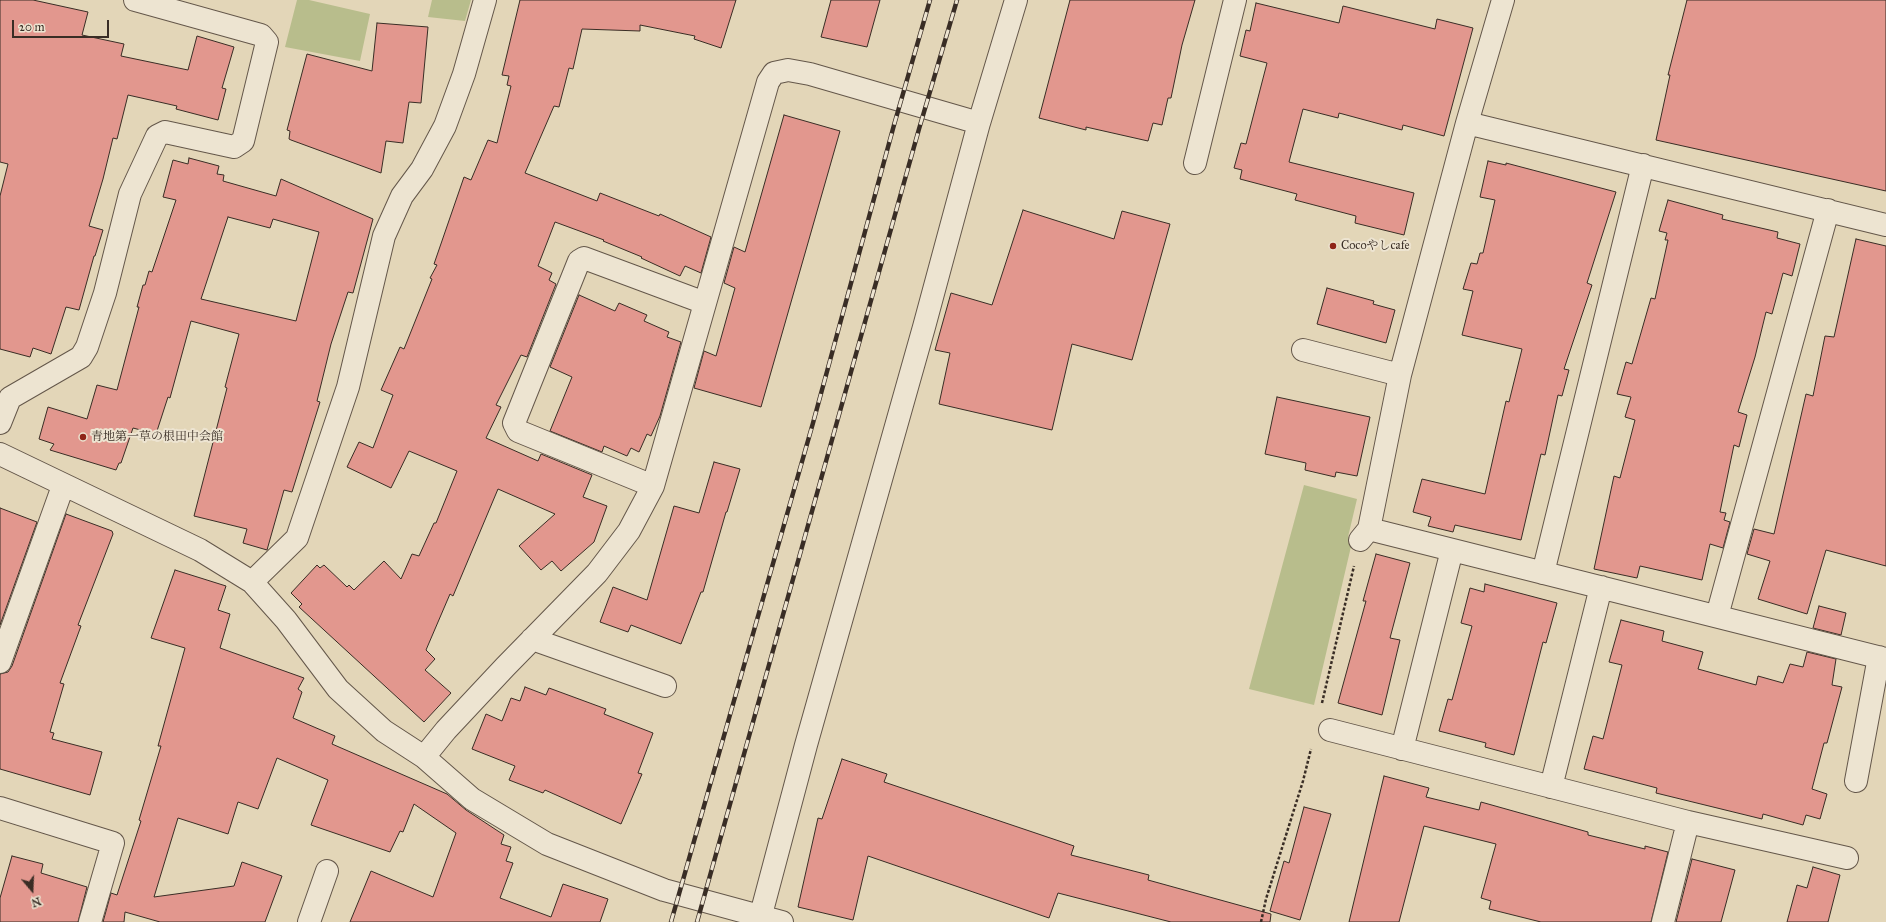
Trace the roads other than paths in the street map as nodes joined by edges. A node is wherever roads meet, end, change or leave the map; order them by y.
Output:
1 (135, 0) edge
2 (485, 0) edge
3 (1016, 0) edge
4 (1236, 0) edge
5 (1503, 0) edge
6 (979, 123) junction
7 (1467, 123) junction
8 (1195, 162) dead end
9 (1643, 165) junction
10 (1828, 210) junction
11 (1886, 225) edge
12 (705, 303) junction
13 (1303, 350) dead end
14 (1400, 375) junction
15 (0, 423) edge
16 (0, 454) edge
17 (63, 486) junction
18 (653, 486) junction
19 (1452, 550) junction
20 (1543, 573) junction
21 (252, 582) junction
22 (1601, 587) junction
23 (1717, 616) junction
24 (532, 639) junction
25 (1883, 658) edge
26 (0, 662) edge
27 (666, 686) dead end
28 (1330, 730) dead end
29 (1402, 748) junction
30 (424, 757) junction
31 (1856, 781) dead end
32 (1551, 786) junction
33 (0, 808) edge
34 (1688, 822) junction
35 (1847, 858) dead end
36 (327, 871) dead end
37 (759, 919) edge
38 (90, 922) edge
39 (309, 922) edge
40 (782, 922) edge
41 (1663, 922) edge

1 - 15 street
2 - 21 street
3 - 6 street
4 - 8 street
5 - 7 street
6 - 12 street
6 - 37 street
7 - 9 street
7 - 14 street
9 - 10 street
9 - 20 street
10 - 11 street
10 - 23 street
12 - 18 street
12 - 18 street
13 - 14 street
14 - 19 street
16 - 17 street
17 - 21 street
17 - 26 street
18 - 24 street
19 - 20 street
19 - 29 street
20 - 22 street
21 - 30 street
22 - 23 street
22 - 32 street
23 - 25 street
24 - 27 street
24 - 30 street
25 - 31 street
28 - 29 street
29 - 32 street
30 - 37 street
32 - 34 street
33 - 38 street
34 - 35 street
34 - 41 street
36 - 39 street
37 - 40 street

